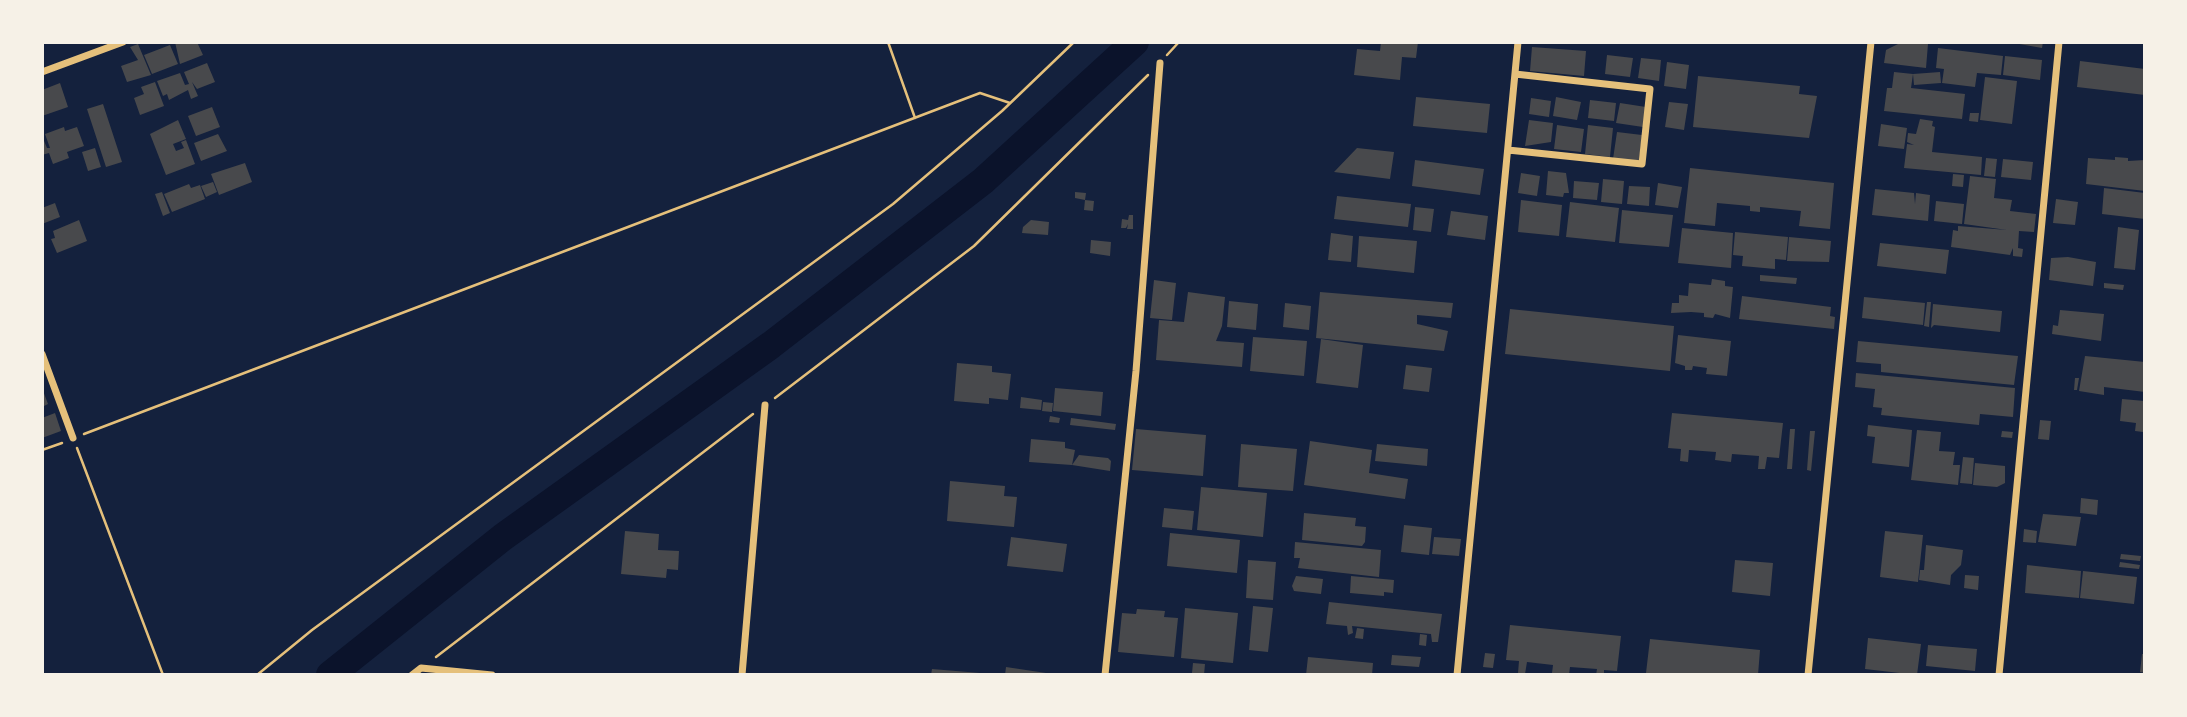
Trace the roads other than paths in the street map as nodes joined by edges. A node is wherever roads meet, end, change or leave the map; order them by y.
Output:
1 (123, 42) edge
2 (1518, 42) edge
3 (1871, 42) edge
4 (2059, 42) edge
5 (1160, 63) road end
6 (42, 72) edge
7 (1515, 74) junction
8 (1508, 150) junction
9 (42, 354) edge
10 (765, 405) road end
11 (73, 438) road end
12 (412, 675) edge
13 (492, 675) edge
14 (742, 675) edge
15 (1105, 675) edge
16 (1457, 675) edge
17 (1808, 675) edge
18 (1999, 675) edge

1 - 6 street
2 - 7 street
3 - 17 street
4 - 18 street
5 - 15 street
7 - 8 street
7 - 8 street
8 - 16 street
9 - 11 street
10 - 14 street
12 - 13 street

